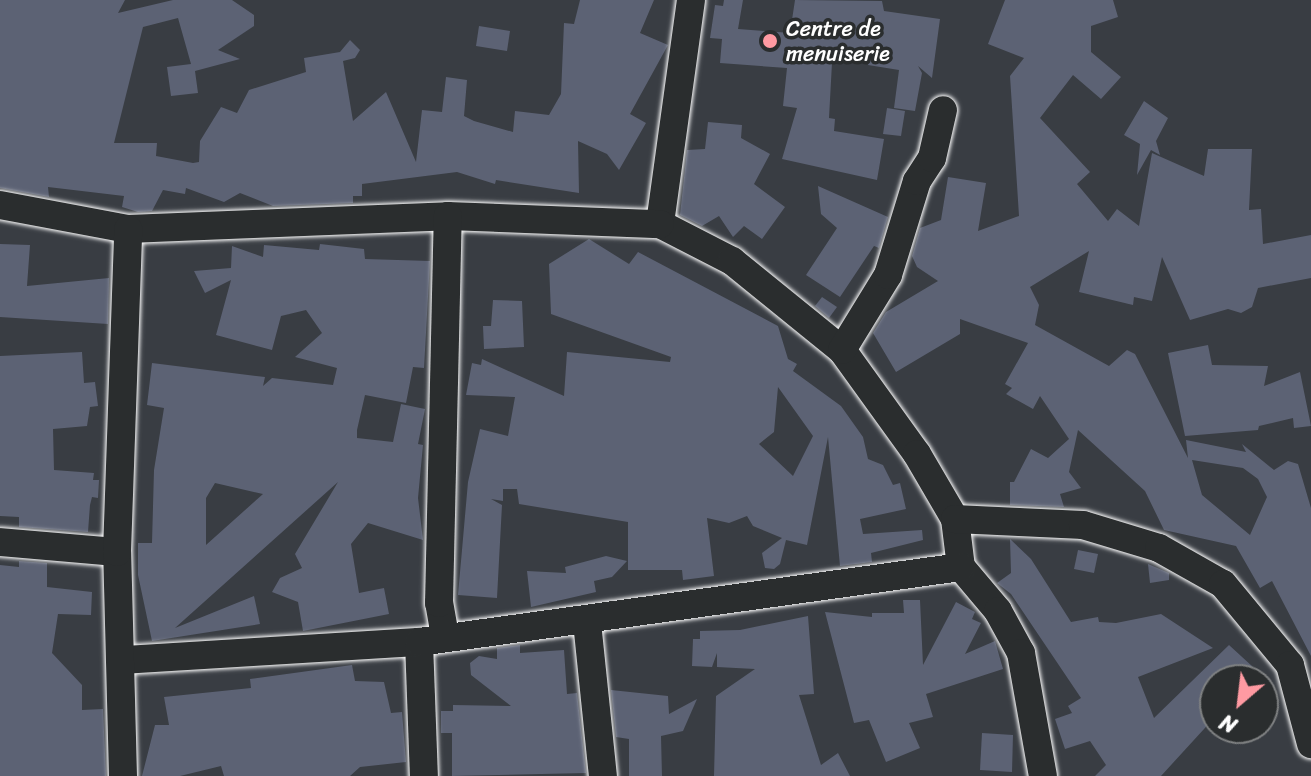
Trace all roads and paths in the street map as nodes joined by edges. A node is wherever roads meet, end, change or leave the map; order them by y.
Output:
1 (691, 0) edge
2 (943, 110) dead end
3 (0, 205) edge
4 (448, 216) junction
5 (660, 224) junction
6 (128, 229) junction
7 (842, 350) junction
8 (955, 519) junction
9 (0, 542) edge
10 (117, 552) junction
11 (961, 567) junction
12 (587, 622) junction
13 (432, 639) junction
14 (123, 660) junction
15 (1311, 744) edge
16 (123, 776) edge
17 (424, 776) edge
18 (603, 776) edge
19 (1043, 776) edge

1 - 5 street
2 - 7 street
3 - 6 street
4 - 5 street
4 - 6 street
4 - 13 street
5 - 7 street
6 - 10 street
7 - 8 street
8 - 11 street
8 - 15 street
9 - 10 street
10 - 14 street
11 - 12 street
11 - 19 street
12 - 13 street
12 - 18 street
13 - 14 street
13 - 17 street
14 - 16 street

